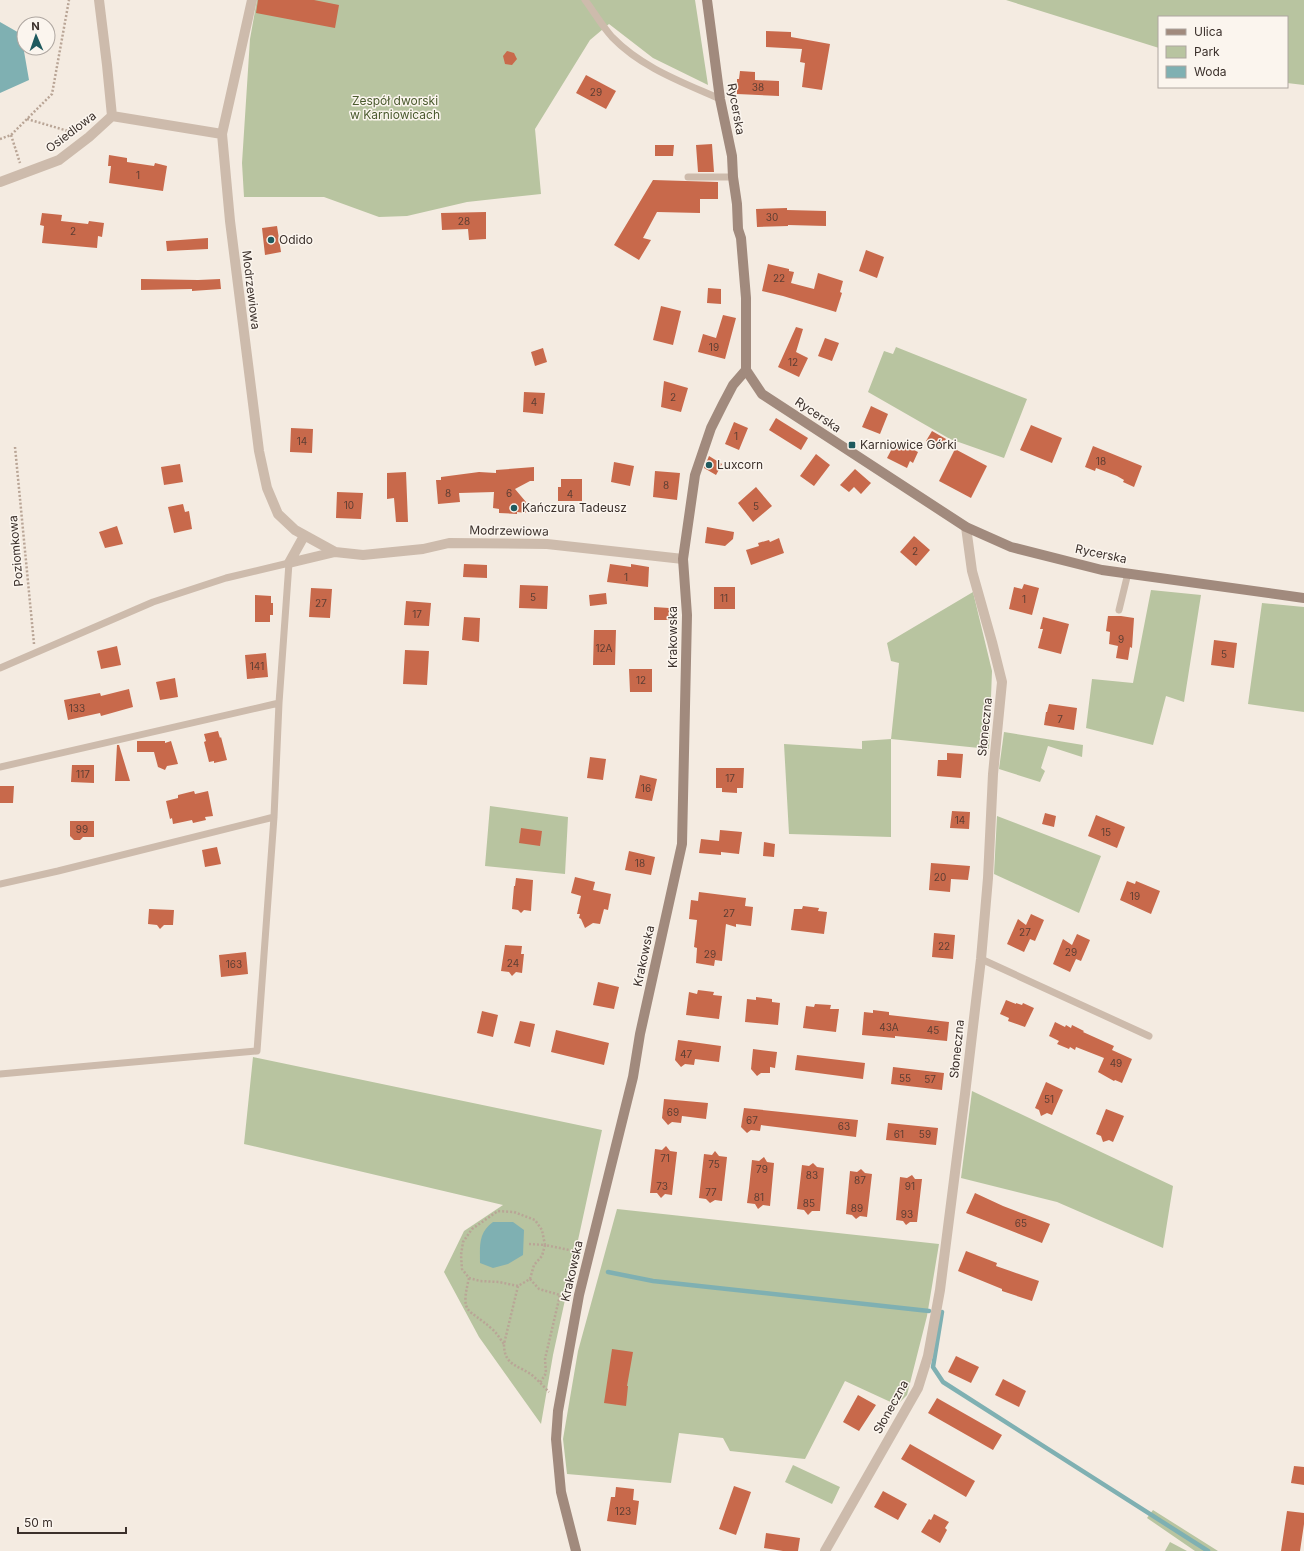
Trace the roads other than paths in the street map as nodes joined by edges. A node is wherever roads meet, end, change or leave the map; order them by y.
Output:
1 (99, 0) edge
2 (252, 0) edge
3 (585, 0) edge
4 (706, 0) edge
5 (720, 99) junction
6 (112, 116) junction
7 (222, 134) junction
8 (688, 177) dead end
9 (733, 177) junction
10 (0, 182) edge
11 (746, 370) junction
12 (966, 527) junction
13 (304, 536) junction
14 (335, 552) junction
15 (683, 559) junction
16 (289, 563) junction
17 (1128, 573) junction
18 (1304, 598) edge
19 (1119, 610) dead end
20 (0, 668) edge
21 (279, 703) junction
22 (0, 767) edge
23 (274, 817) junction
24 (0, 884) edge
25 (981, 958) junction
26 (1149, 1036) dead end
27 (0, 1074) edge
28 (576, 1551) edge
29 (825, 1551) edge

1 - 6 street, Osiedlowa
2 - 7 street, Modrzewiowa
3 - 5 lane
4 - 5 street, Rycerska
5 - 9 street, Rycerska
6 - 7 street, Osiedlowa
6 - 10 street, Osiedlowa
7 - 13 street, Modrzewiowa
8 - 9 lane
9 - 11 street, Rycerska
11 - 12 street, Rycerska
11 - 15 street, Krakowska
12 - 17 street, Rycerska
12 - 25 street, Słoneczna
13 - 14 street, Modrzewiowa
13 - 16 street
14 - 15 street, Modrzewiowa
14 - 16 street, Modrzewiowa
15 - 28 street, Krakowska
16 - 20 lane
16 - 21 lane
17 - 18 street, Rycerska
17 - 19 lane
21 - 22 lane
21 - 23 lane
23 - 24 lane
23 - 27 lane
25 - 26 lane
25 - 29 street, Słoneczna

